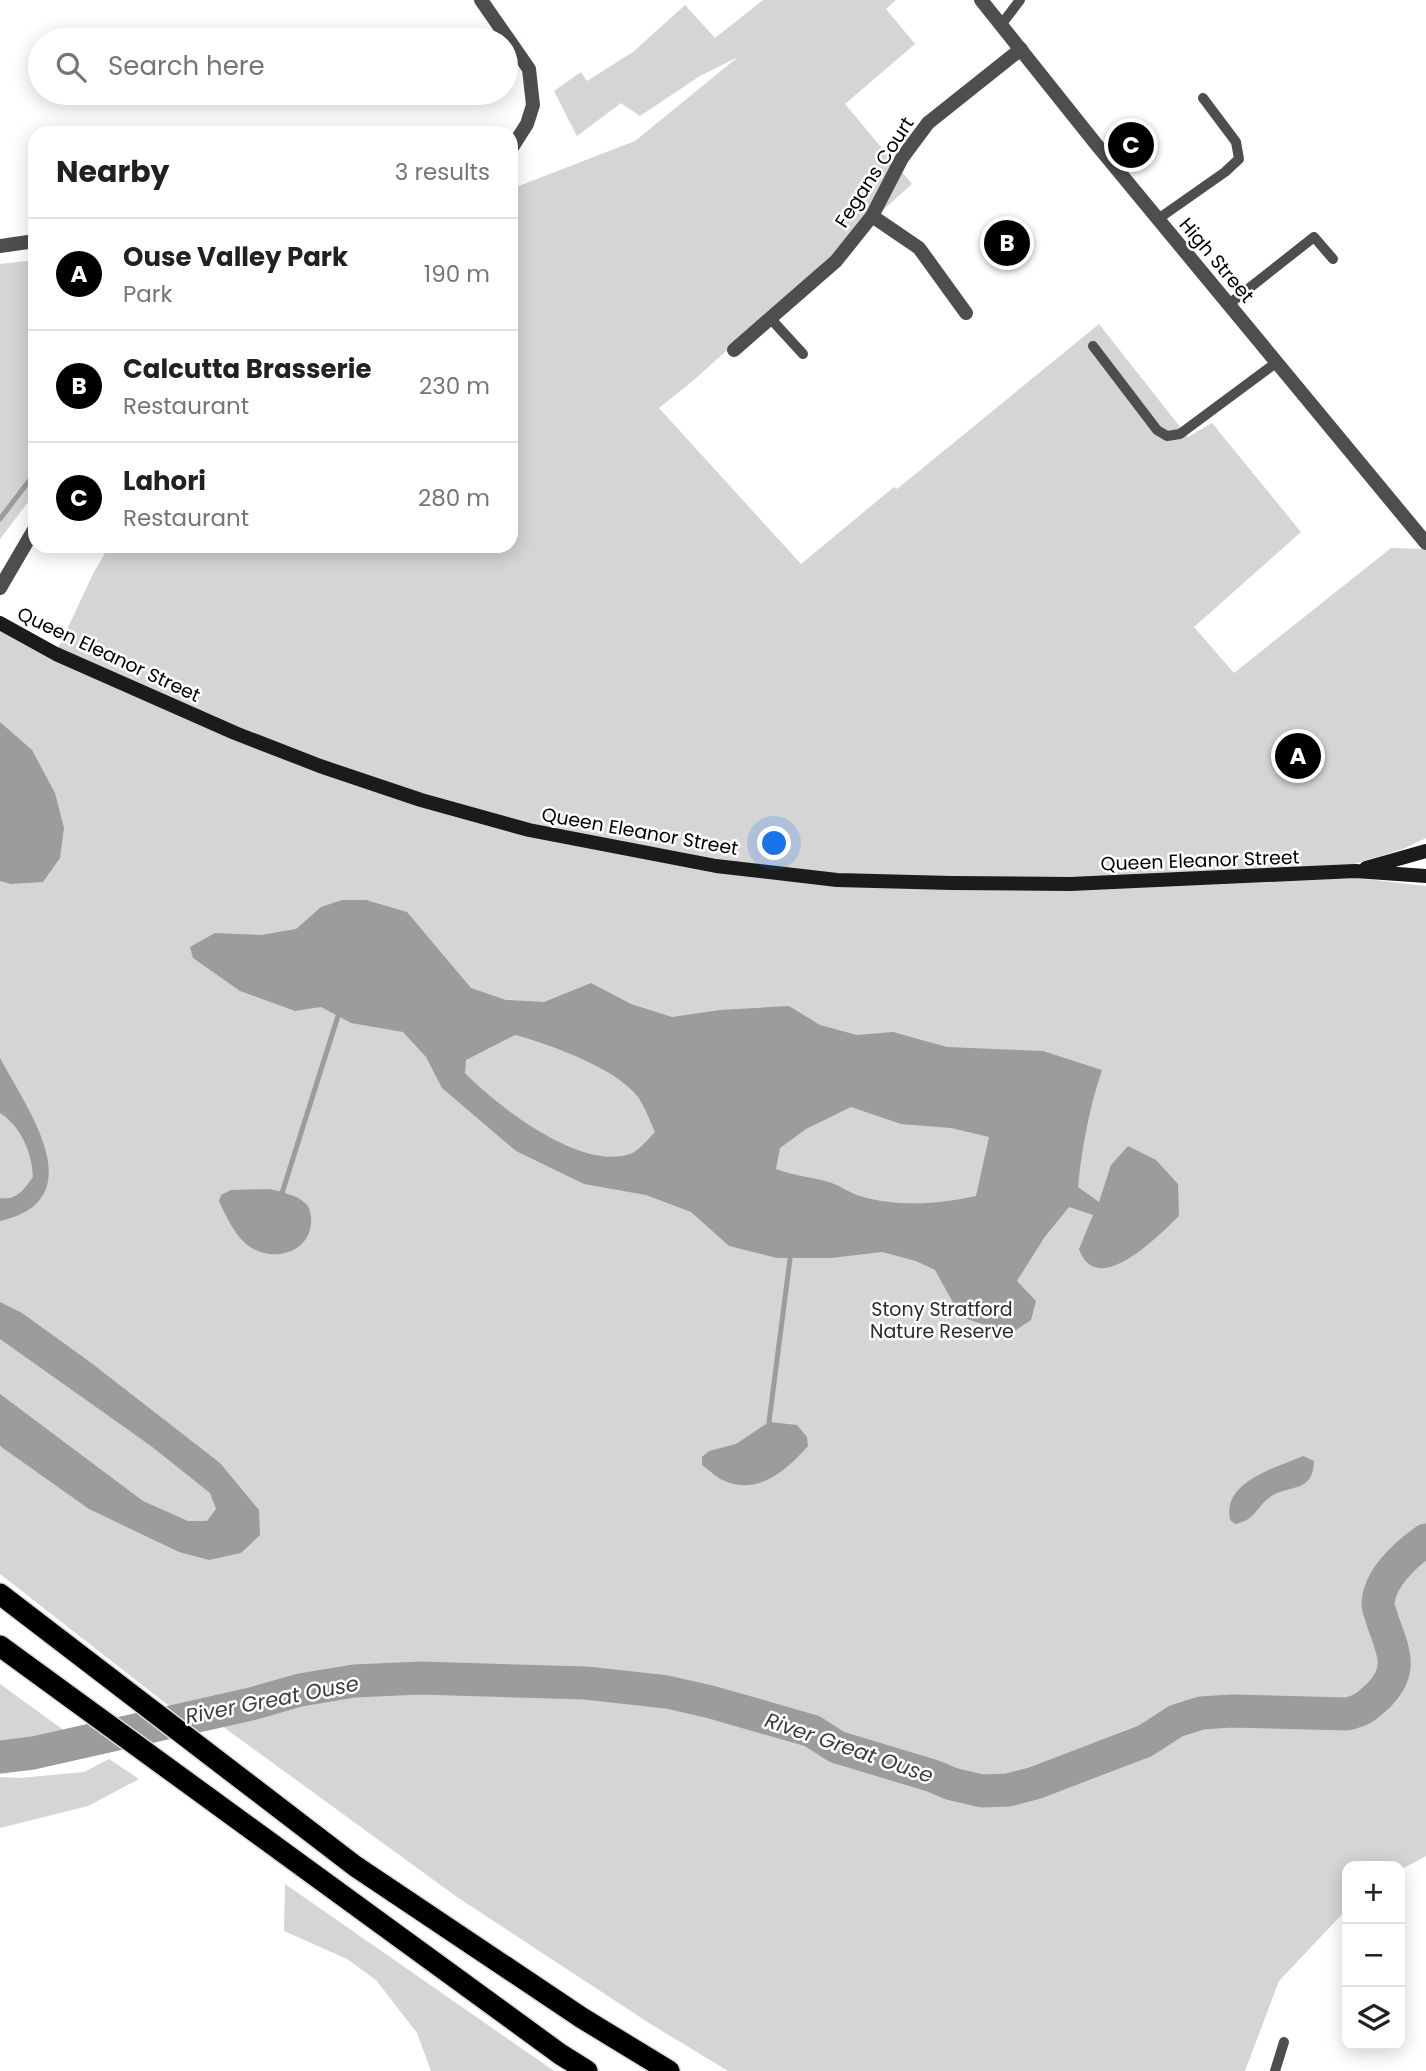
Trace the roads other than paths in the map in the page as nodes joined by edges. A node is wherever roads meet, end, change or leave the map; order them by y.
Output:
1 (481, 0) edge
2 (981, 0) edge
3 (1020, 0) edge
4 (1001, 25) junction
5 (500, 28) edge
6 (1021, 49) junction
7 (518, 53) edge
8 (1203, 97) dead end
9 (518, 138) edge
10 (872, 216) junction
11 (1158, 219) junction
12 (28, 241) edge
13 (0, 246) edge
14 (1333, 259) dead end
15 (1229, 304) junction
16 (965, 313) dead end
17 (770, 318) junction
18 (1093, 346) dead end
19 (734, 350) dead end
20 (803, 354) dead end
21 (1277, 362) junction
22 (28, 540) edge
23 (1426, 543) edge
24 (0, 588) edge
25 (0, 623) edge
26 (1426, 851) edge
27 (1355, 872) junction
28 (1426, 876) edge
29 (0, 1594) edge
30 (0, 1646) edge
31 (1284, 2042) dead end
32 (587, 2071) edge
33 (669, 2071) edge
34 (1275, 2071) edge

1 - 5 street
2 - 4 street, High Street
3 - 4 lane
4 - 6 street, High Street
6 - 10 street, Fegans Court
6 - 11 street, High Street
7 - 9 street
8 - 11 lane
10 - 16 street
10 - 17 street, Fegans Court
11 - 15 street, High Street
12 - 13 street
14 - 15 lane
15 - 21 street, High Street
17 - 19 street, Fegans Court
17 - 20 lane
18 - 21 lane
21 - 23 street, High Street
22 - 24 street
25 - 27 street, Queen Eleanor Street
26 - 27 street, Queen Eleanor Street
27 - 28 street, Queen Eleanor Street
29 - 33 highway
30 - 32 highway
31 - 34 lane

